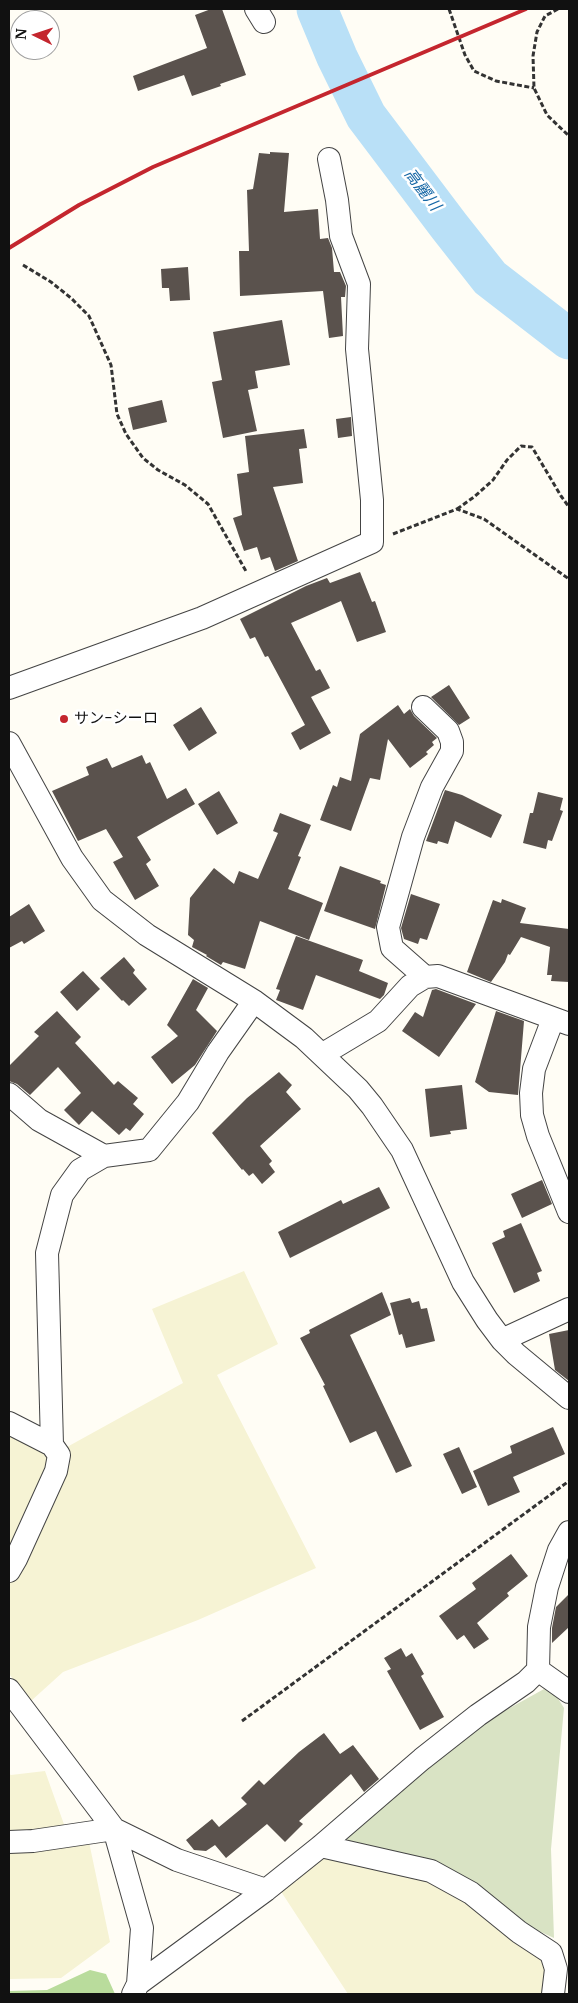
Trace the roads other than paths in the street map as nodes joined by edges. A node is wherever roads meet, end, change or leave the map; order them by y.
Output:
1 (329, 159) dead end
2 (9, 688) edge
3 (423, 707) dead end
4 (9, 743) edge
5 (425, 977) junction
6 (254, 1001) junction
7 (561, 1022) edge
8 (323, 1054) junction
9 (9, 1094) edge
10 (104, 1156) junction
11 (569, 1212) edge
12 (569, 1309) edge
13 (502, 1340) junction
14 (569, 1398) edge
15 (9, 1423) edge
16 (52, 1445) junction
17 (569, 1532) edge
18 (9, 1571) edge
19 (538, 1670) junction
20 (9, 1690) edge
21 (569, 1692) edge
22 (114, 1829) junction
23 (9, 1842) edge
24 (320, 1846) junction
25 (266, 1890) junction
26 (135, 1989) edge
27 (553, 1994) edge

1 - 2 street
3 - 5 street
4 - 6 street
5 - 7 street
5 - 8 street
6 - 8 street
6 - 10 street
7 - 11 street
8 - 13 street
9 - 10 street
10 - 16 street
12 - 13 street
13 - 14 street
15 - 16 street
16 - 18 street
17 - 19 street
19 - 21 street
19 - 24 street
20 - 22 street
22 - 23 street
22 - 25 street
22 - 26 street
24 - 25 street
24 - 27 street
25 - 26 street

